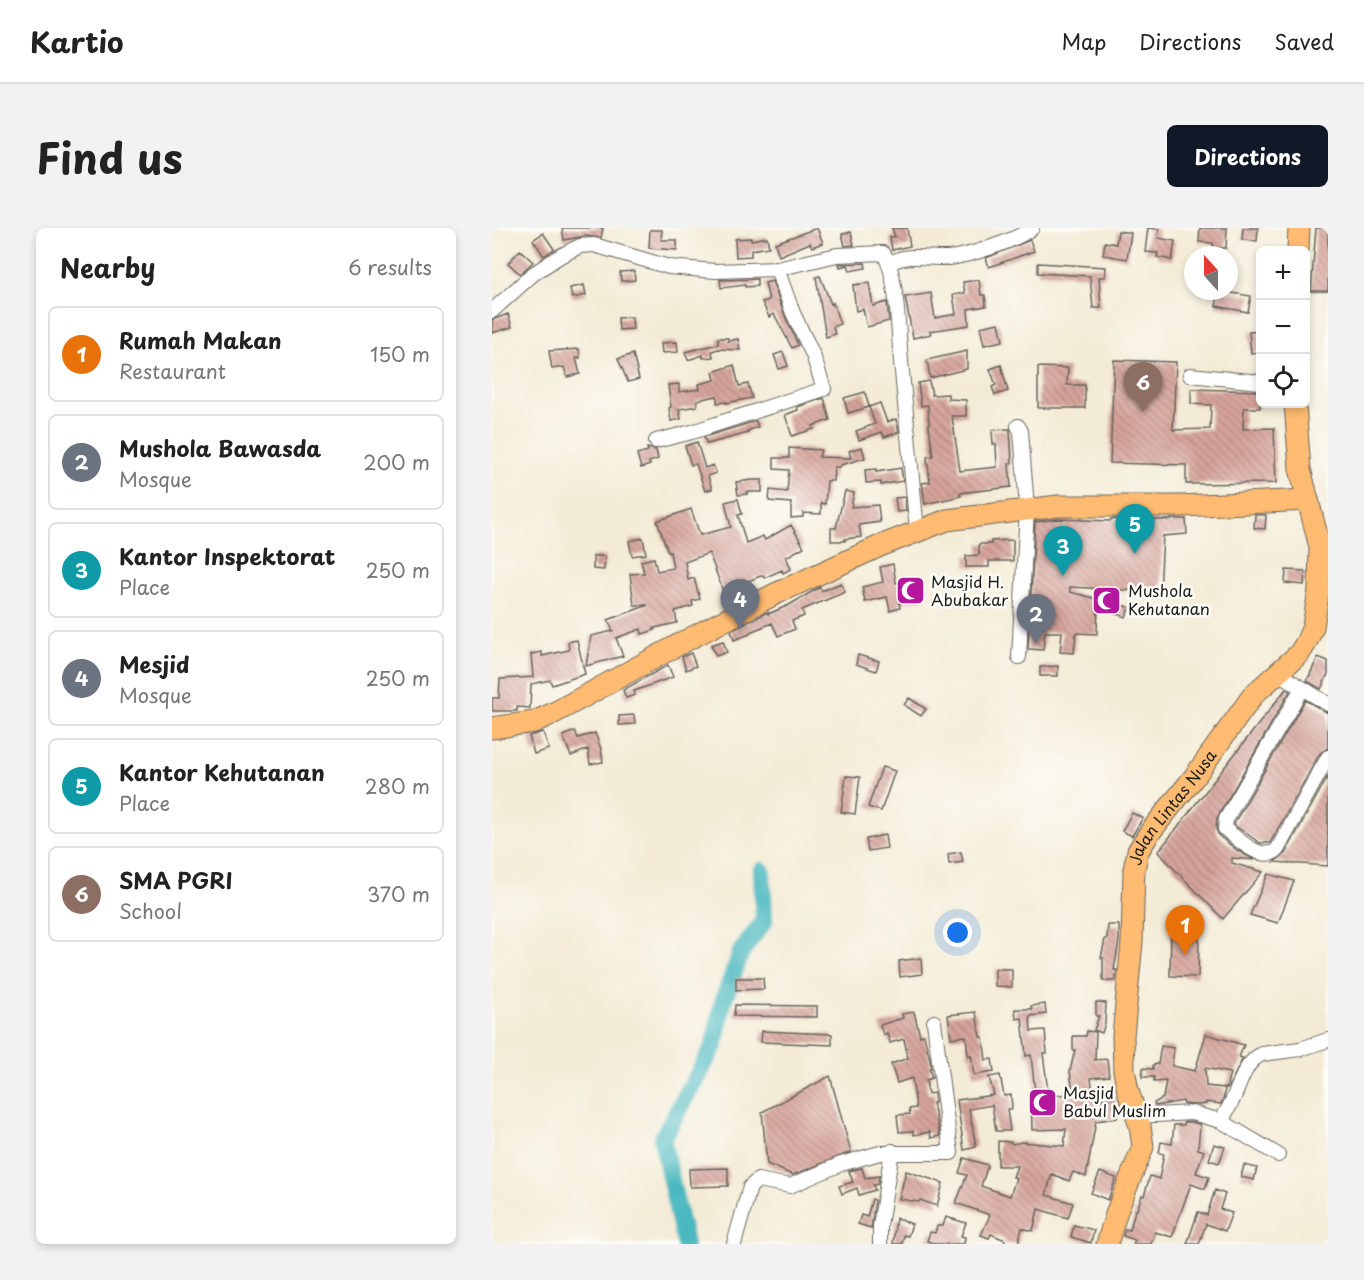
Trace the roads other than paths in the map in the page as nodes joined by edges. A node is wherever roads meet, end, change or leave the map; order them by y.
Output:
1 (1032, 228) edge
2 (1299, 228) edge
3 (1298, 246) edge
4 (889, 264) junction
5 (777, 269) junction
6 (492, 311) edge
7 (1190, 375) dead end
8 (1256, 382) edge
9 (1295, 408) edge
10 (1018, 426) dead end
11 (656, 441) dead end
12 (1308, 500) junction
13 (1027, 509) junction
14 (917, 531) junction
15 (1018, 657) dead end
16 (1278, 674) junction
17 (1302, 688) junction
18 (1328, 705) edge
19 (492, 728) edge
20 (1328, 757) edge
21 (934, 1022) dead end
22 (1328, 1040) edge
23 (1137, 1116) junction
24 (1221, 1121) junction
25 (892, 1151) junction
26 (1278, 1155) dead end
27 (734, 1244) edge
28 (879, 1244) edge
29 (1107, 1244) edge

1 - 4 street
2 - 3 highway
4 - 5 street
4 - 14 street
5 - 6 street
5 - 11 street
7 - 8 street
9 - 12 highway, Jalan Lintas Nusa
10 - 13 street
12 - 13 highway
12 - 16 highway, Jalan Lintas Nusa
13 - 14 highway
13 - 15 street
14 - 19 highway
16 - 17 street
16 - 23 highway, Jalan Lintas Nusa
17 - 18 street
17 - 20 street
21 - 25 street
22 - 24 street
23 - 24 street
23 - 29 highway, Jalan Lintas Nusa
24 - 26 street
25 - 27 street
25 - 28 street

